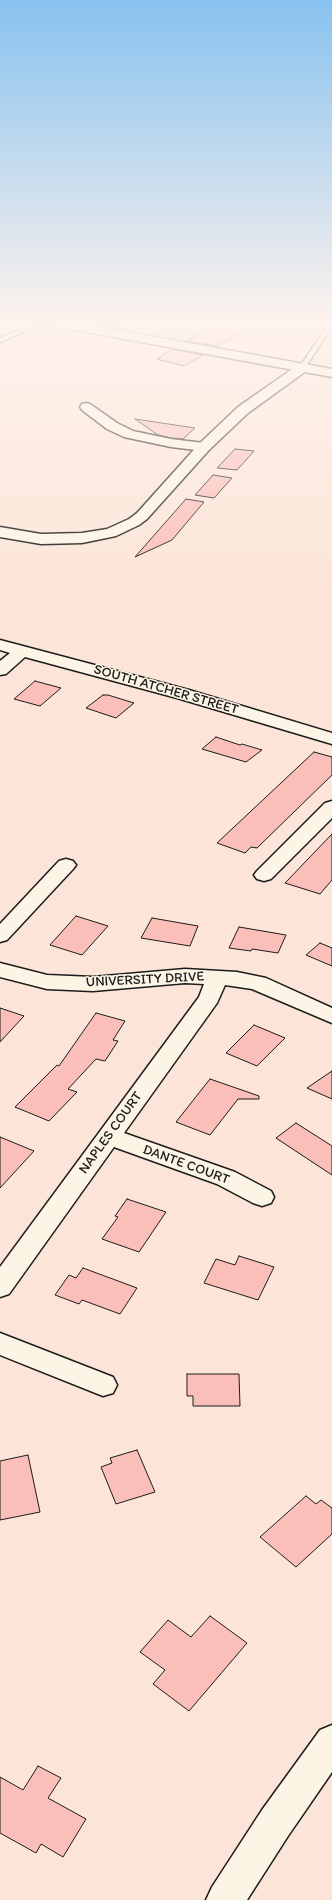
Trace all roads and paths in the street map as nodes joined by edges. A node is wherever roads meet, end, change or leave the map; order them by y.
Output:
1 (90, 410) edge
2 (243, 410) edge
3 (204, 447) junction
4 (0, 532) edge
5 (0, 645) edge
6 (23, 650) junction
7 (0, 670) edge
8 (332, 739) edge
9 (332, 807) edge
10 (66, 865) dead end
11 (264, 876) dead end
12 (0, 936) edge
13 (0, 970) edge
14 (218, 977) junction
15 (332, 1016) edge
16 (109, 1137) junction
17 (262, 1197) dead end
18 (0, 1287) edge
19 (0, 1344) edge
20 (103, 1385) dead end
21 (332, 1742) edge
22 (225, 1900) edge

1 - 3 street
2 - 3 street
3 - 4 street
5 - 6 street, SOUTH ATCHER STREET
6 - 7 street
6 - 8 street, SOUTH ATCHER STREET
9 - 11 street
10 - 12 street
13 - 14 street, UNIVERSITY DRIVE
14 - 15 street, UNIVERSITY DRIVE
14 - 16 street, NAPLES COURT
16 - 17 street, DANTE COURT
16 - 18 street, NAPLES COURT
19 - 20 street
21 - 22 street

